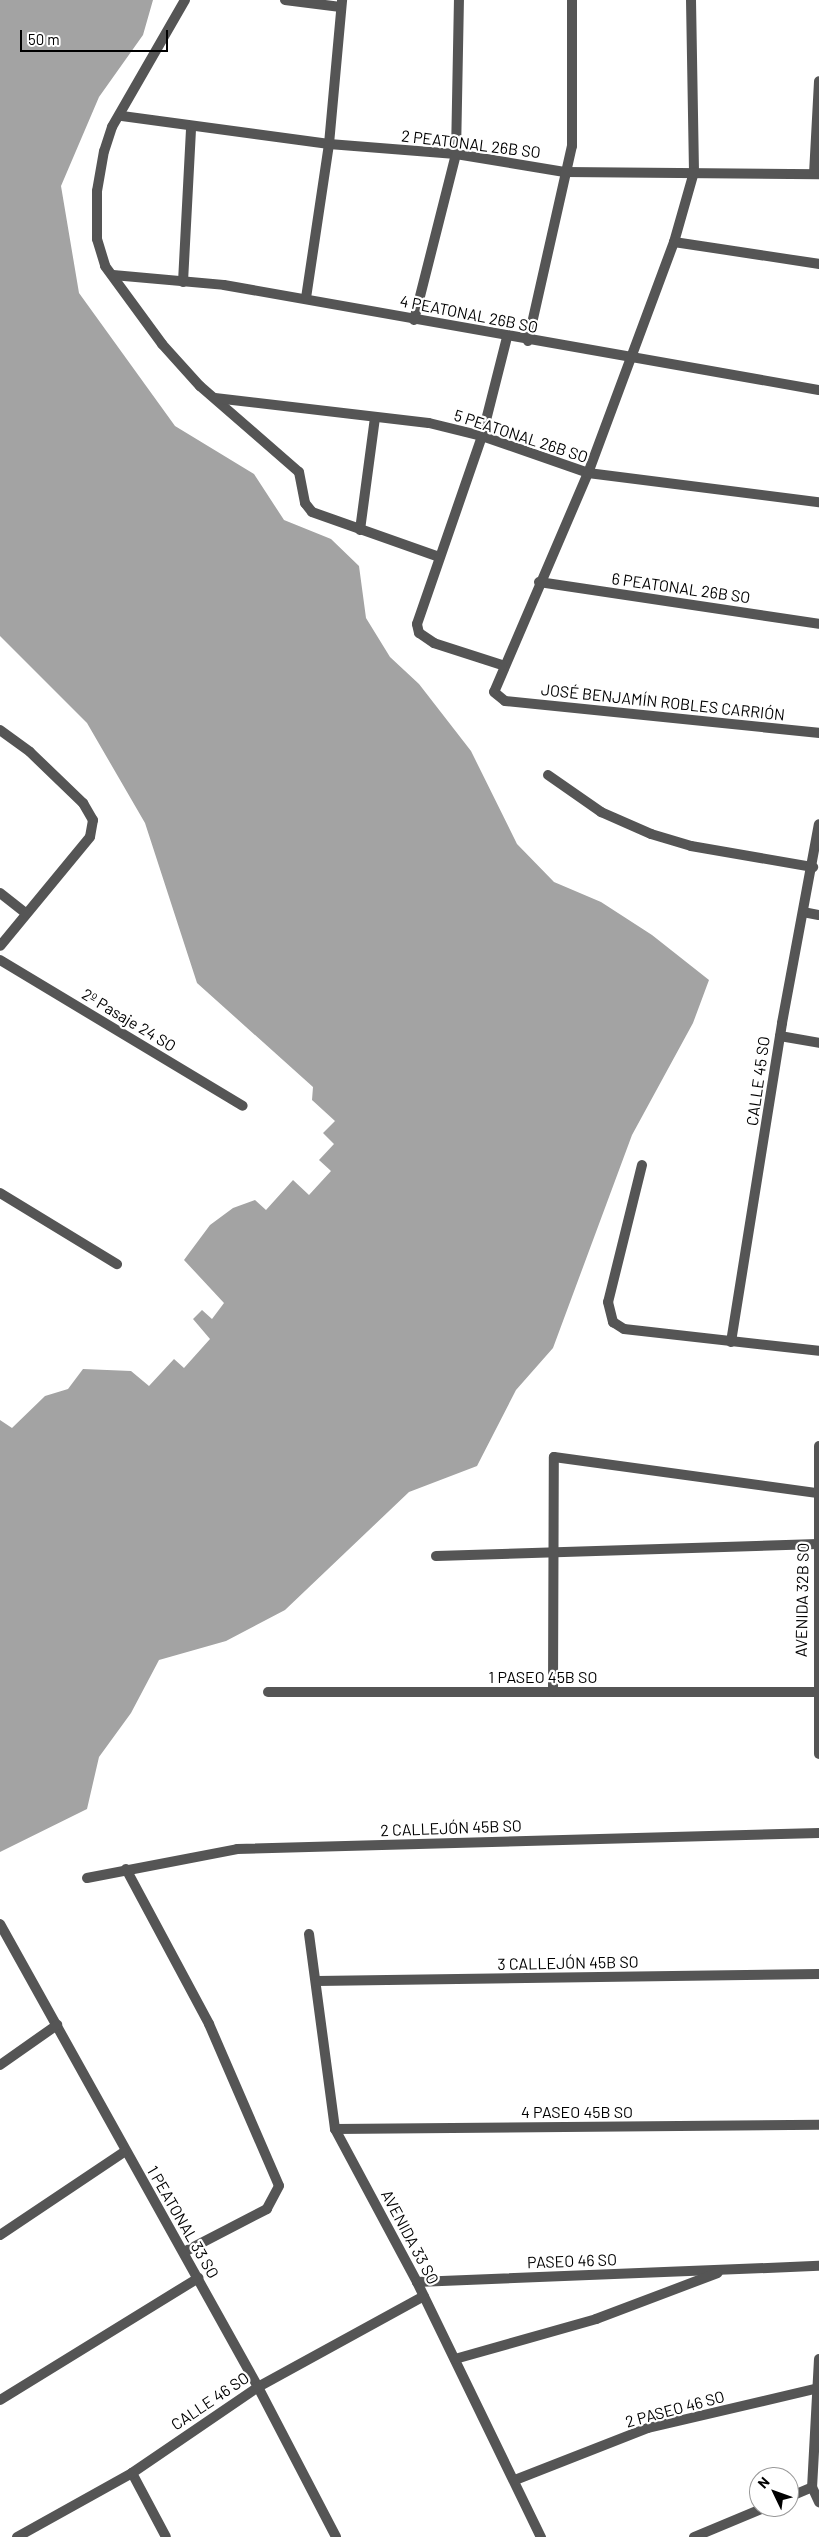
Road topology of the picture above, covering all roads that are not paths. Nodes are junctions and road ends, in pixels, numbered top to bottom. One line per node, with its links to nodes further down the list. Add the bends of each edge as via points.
1 (185, 0): 8 (street)
2 (285, 0): 6 (street)
3 (459, 0): 11 (street)
4 (572, 0): 12 (street, via 572,146)
5 (691, 0): 13 (street)
6 (342, 3): 10 (street)
7 (819, 81): 14 (street)
8 (122, 116): 9 (street, 2 PEATONAL 26B SO); 17 (street, via 104,151 97,191 97,239)
9 (191, 128): 10 (street, 2 PEATONAL 26B SO); 18 (street)
10 (329, 144): 11 (street, 2 PEATONAL 26B SO); 19 (street)
11 (456, 154): 12 (street, 2 PEATONAL 26B SO); 20 (street)
12 (566, 172): 13 (street, 2 PEATONAL 26B SO); 22 (street)
13 (694, 172): 14 (street, 2 PEATONAL 26B SO); 15 (street)
14 (816, 174)
15 (674, 242): 16 (street); 23 (street)
16 (819, 264)
17 (113, 275): 18 (street, 4 PEATONAL 26B SO); 25 (street, via 162,344)
18 (183, 282): 19 (street, 4 PEATONAL 26B SO)
19 (306, 298): 20 (street, 4 PEATONAL 26B SO)
20 (414, 320): 21 (street, 4 PEATONAL 26B SO)
21 (507, 337): 22 (street, 4 PEATONAL 26B SO); 27 (street)
22 (528, 341): 23 (street, 4 PEATONAL 26B SO)
23 (629, 359): 24 (street, 4 PEATONAL 26B SO); 28 (street)
24 (819, 390)
25 (215, 398): 26 (street, 5 PEATONAL 26B SO); 30 (street, via 299,472 304,503 312,512)
26 (375, 418): 27 (street, 5 PEATONAL 26B SO, via 429,423); 30 (street)
27 (482, 436): 28 (street, 5 PEATONAL 26B SO); 31 (street)
28 (588, 473): 29 (street, 5 PEATONAL 26B SO); 32 (street)
29 (819, 502)
30 (360, 530): 31 (street)
31 (439, 557): 34 (street, via 417,624 419,633 434,643)
32 (539, 582): 33 (street, 6 PEATONAL 26B SO); 34 (street)
33 (819, 624)
34 (502, 665): 36 (street, JOSÉ BENJAMÍN ROBLES CARRIÓN, via 494,692 505,702)
35 (0, 730): 42 (street, via 30,752 83,803 93,820 90,837)
36 (819, 733)
37 (548, 775): 39 (street, via 601,812 651,834 691,846)
38 (819, 824): 39 (street, CALLE 45 SO)
39 (813, 867): 41 (street, CALLE 45 SO)
40 (0, 894): 42 (street)
41 (803, 912): 43 (street); 46 (street, CALLE 45 SO)
42 (26, 913): 44 (street)
43 (819, 915)
44 (0, 946)
45 (0, 960): 48 (street, 2º Pasaje 24 SO)
46 (780, 1036): 47 (street); 52 (street, CALLE 45 SO)
47 (819, 1042)
48 (242, 1106)
49 (642, 1165): 52 (street, via 607,1310 613,1322 624,1329)
50 (0, 1193): 51 (street)
51 (117, 1264)
52 (731, 1342): 53 (street)
53 (819, 1351)
54 (819, 1446): 55 (street, AVENIDA 32B SO)
55 (818, 1493): 56 (street, AVENIDA 32B SO); 58 (street, via 554,1457)
56 (819, 1510): 57 (street, AVENIDA 32B SO)
57 (818, 1544): 58 (street); 62 (street, AVENIDA 32B SO)
58 (550, 1551): 59 (street); 61 (street)
59 (436, 1556)
60 (268, 1692): 61 (street, 1 PASEO 45B SO)
61 (553, 1692): 62 (street, 1 PASEO 45B SO)
62 (817, 1692): 63 (street, AVENIDA 32B SO)
63 (819, 1754)
64 (819, 1833): 65 (street, 2 CALLEJÓN 45B SO, via 237,1849)
65 (126, 1869): 66 (street, 2 CALLEJÓN 45B SO); 77 (street, via 209,2024 279,2186 267,2209)
66 (87, 1878)
67 (0, 1924): 71 (street, 1 PEATONAL 33 SO)
68 (309, 1934): 70 (street, AVENIDA 33 SO)
69 (819, 1974): 70 (street, 3 CALLEJÓN 45B SO)
70 (317, 1981): 74 (street, AVENIDA 33 SO)
71 (58, 2025): 72 (street); 75 (street, 1 PEATONAL 33 SO)
72 (0, 2065)
73 (819, 2125): 74 (street, 4 PASEO 45B SO)
74 (335, 2129): 81 (street, AVENIDA 33 SO)
75 (124, 2152): 76 (street); 77 (street, 1 PEATONAL 33 SO)
76 (0, 2234)
77 (184, 2252): 80 (street, 1 PEATONAL 33 SO)
78 (819, 2266): 79 (street, PASEO 46 SO)
79 (728, 2270): 81 (street, PASEO 46 SO); 83 (street, PASEO 46 SO, via 596,2319)
80 (198, 2278): 85 (street, 1 PEATONAL 33 SO); 87 (street)
81 (417, 2282): 82 (street, AVENIDA 33 SO)
82 (424, 2296): 83 (street, AVENIDA 33 SO); 85 (street, CALLE 46 SO)
83 (455, 2359): 90 (street, AVENIDA 33 SO)
84 (819, 2359): 86 (street)
85 (258, 2387): 89 (street, CALLE 46 SO); 97 (street, 1 PEATONAL 33 SO)
86 (818, 2388): 88 (street); 90 (street, 2 PASEO 46 SO, via 648,2428)
87 (0, 2400)
88 (818, 2421): 91 (street)
89 (132, 2473): 95 (street, CALLE 46 SO); 96 (street)
90 (515, 2480): 98 (street, AVENIDA 33 SO)
91 (812, 2488): 92 (street); 93 (street)
92 (799, 2493)
93 (819, 2502)
94 (749, 2514): 99 (street)
95 (17, 2537)
96 (166, 2537)
97 (336, 2537)
98 (542, 2537)
99 (694, 2537)

